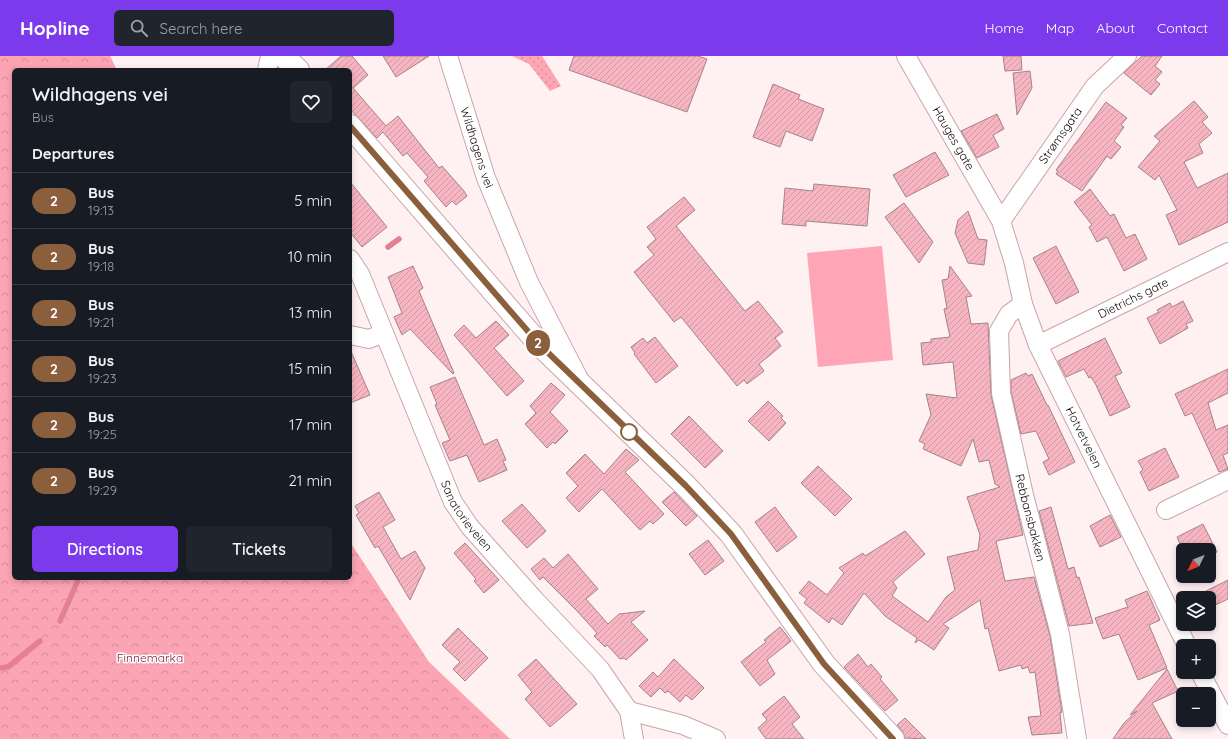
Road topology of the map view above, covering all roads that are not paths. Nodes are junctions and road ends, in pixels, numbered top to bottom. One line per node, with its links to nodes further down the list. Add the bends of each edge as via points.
1 (270, 56): 6 (street)
2 (283, 56): 7 (main road)
3 (448, 56): 16 (street, Wildhagens vei, via 486,178 529,282)
4 (906, 56): 9 (street, Hauges gate)
5 (1127, 56): 9 (street, Strømsgata, via 1095,86)
6 (267, 68)
7 (296, 68)
8 (352, 128): 16 (main road, via 539,344)
9 (1001, 221): 12 (street, Hotvetveien)
10 (1228, 252): 15 (street, Dietrichs gate)
11 (352, 262): 13 (street, Sanatorieveien, via 360,274)
12 (1023, 304): 15 (street, Hotvetveien); 26 (street, Rebbansbakken, via 1009,314 999,331 1001,393 1060,634)
13 (384, 333): 14 (street, via 369,339); 21 (street, Sanatorieveien, via 453,502 470,527 509,572 600,669)
14 (352, 335)
15 (1038, 345): 19 (street, Hotvetveien)
16 (584, 389): 25 (main road, via 686,486 731,534 824,664)
17 (1228, 480): 18 (street)
18 (1166, 510)
19 (1184, 639)
20 (1204, 679): 22 (street)
21 (629, 711): 23 (street, Sanatorieveien); 24 (street, via 683,724)
22 (1226, 718)
23 (634, 739)
24 (716, 739)
25 (893, 739)
26 (1078, 739)

